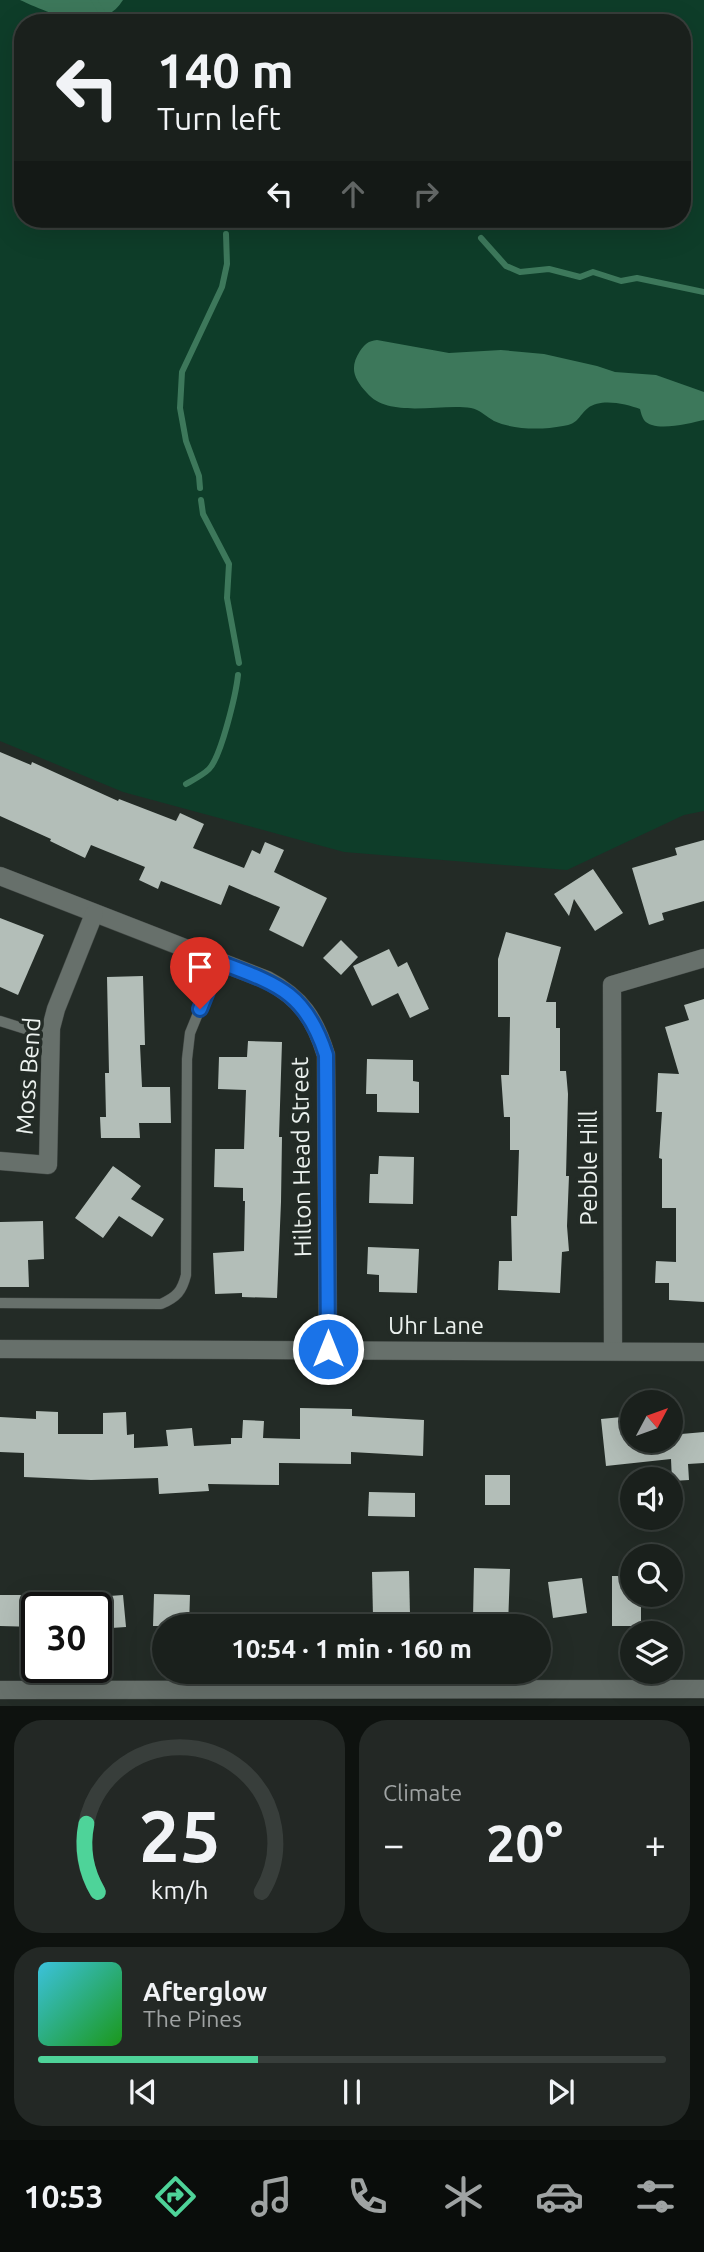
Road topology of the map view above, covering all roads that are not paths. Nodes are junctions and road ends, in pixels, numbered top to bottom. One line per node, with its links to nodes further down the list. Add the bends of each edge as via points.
1 (0, 876): 2 (street, Hilton Head Street)
2 (94, 914): 4 (street, Hilton Head Street); 6 (street, Moss Bend, via 56,1009)
3 (704, 958): 11 (street, Pebble Hill, via 612,985)
4 (219, 962): 8 (lane, via 190,1033 187,1059 186,1275 182,1290 161,1304); 10 (street, Hilton Head Street, via 282,988 303,1006 326,1055)
5 (0, 1021): 6 (lane)
6 (51, 1037): 7 (street, Moss Bend, via 48,1165)
7 (0, 1161)
8 (0, 1303)
9 (0, 1349): 10 (street, Uhr Lane)
10 (328, 1349): 11 (street, Uhr Lane)
11 (613, 1351): 12 (street, Uhr Lane)
12 (704, 1352)
13 (704, 1689): 15 (street)
14 (0, 1690): 15 (street)
15 (380, 1698)

